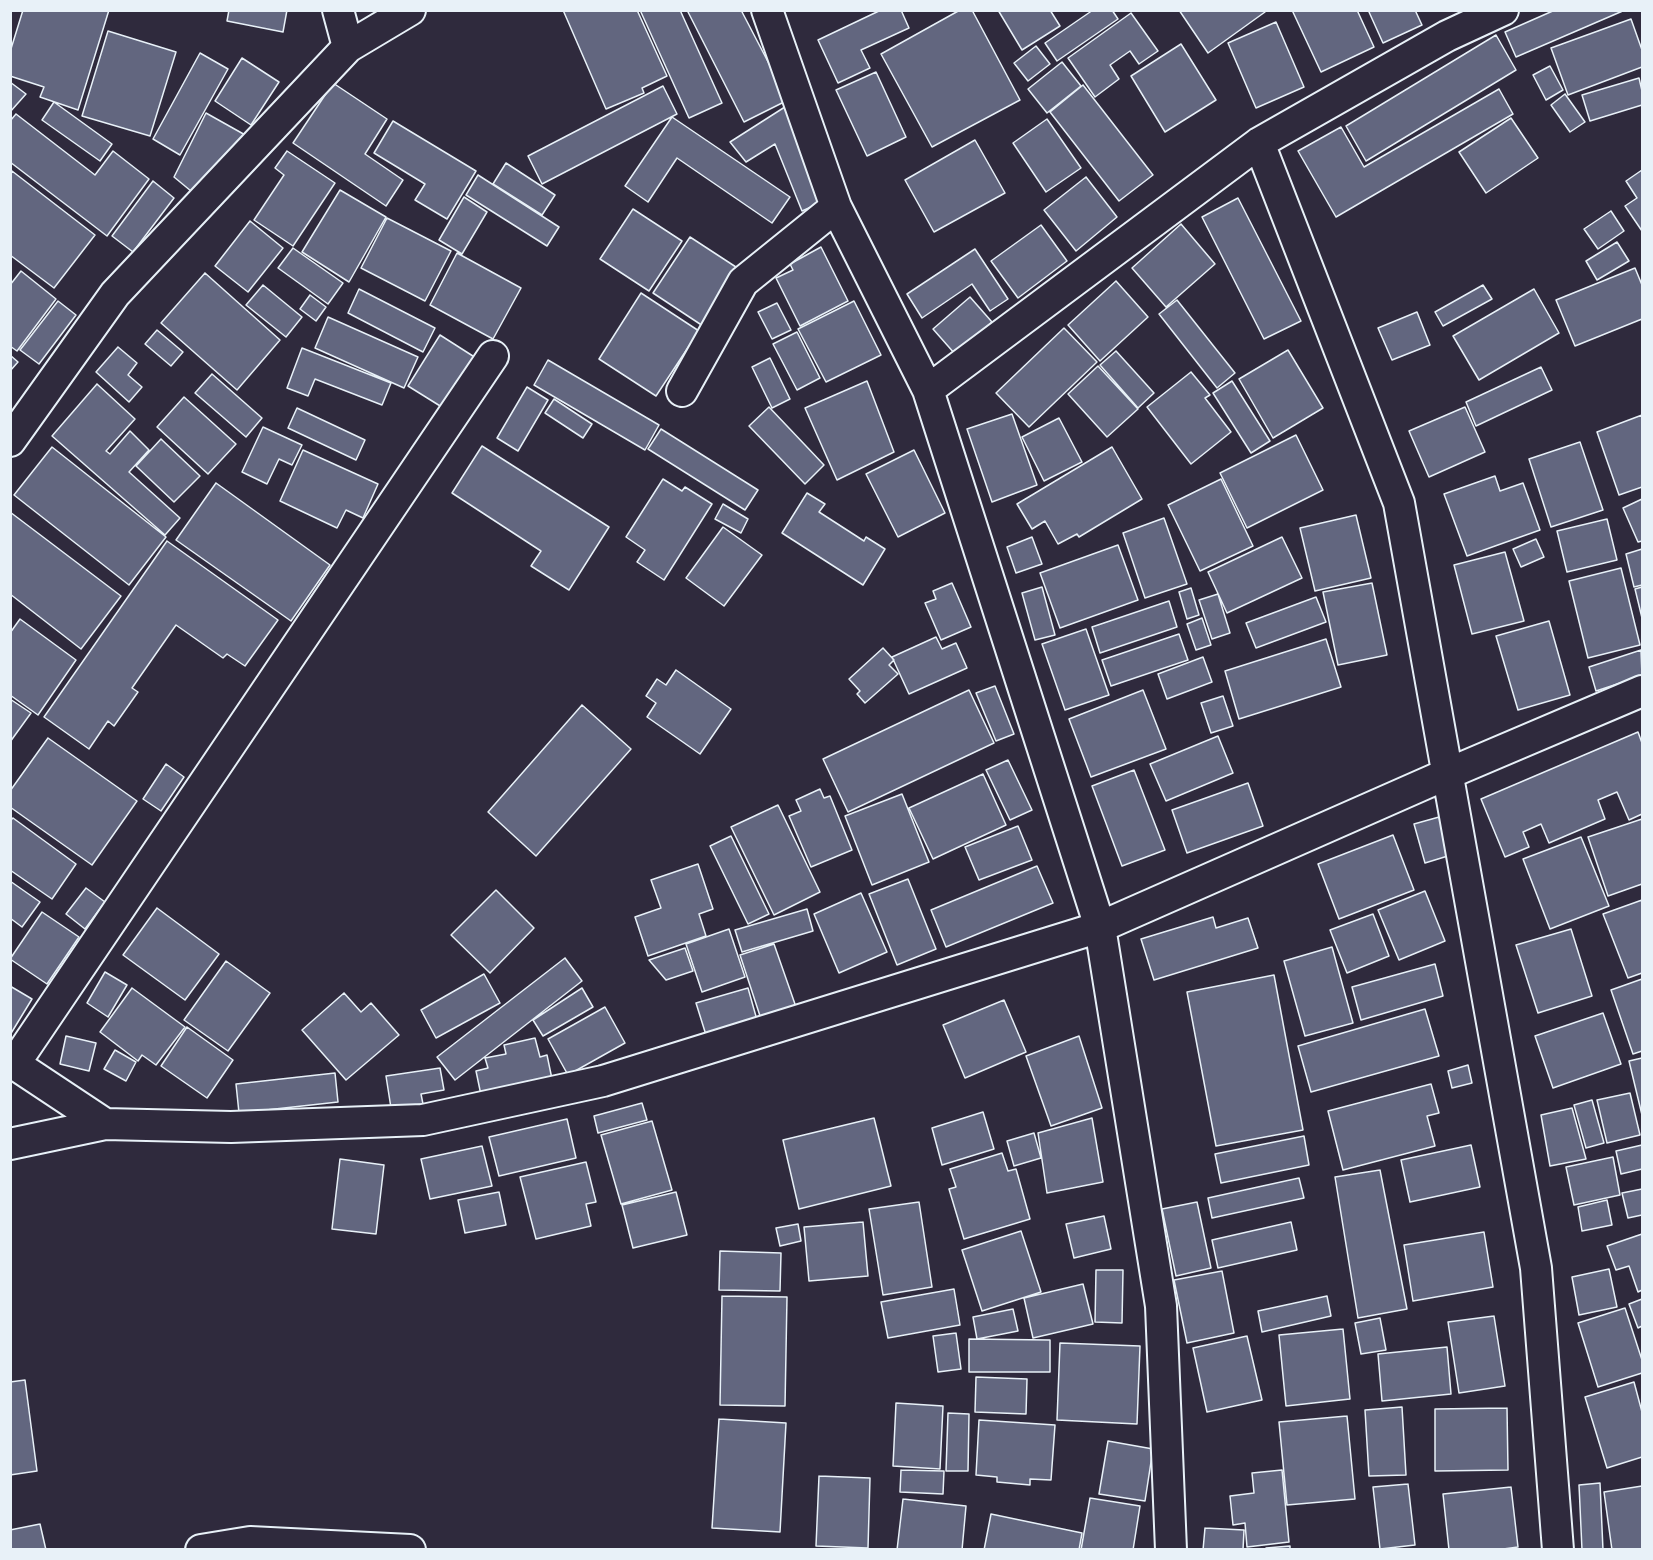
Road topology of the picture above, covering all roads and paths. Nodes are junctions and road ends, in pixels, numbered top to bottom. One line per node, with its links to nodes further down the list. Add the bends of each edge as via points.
1 (338, 10): 5 (street)
2 (410, 10): 5 (street)
3 (767, 10): 7 (street)
4 (1503, 10): 6 (street, via 1447,36)
5 (348, 47): 11 (street, via 115,294)
6 (1259, 142): 9 (street); 13 (street, via 1399,503)
7 (836, 207): 9 (street); 10 (street, via 743,282)
8 (493, 356): 15 (street)
9 (928, 390): 14 (street)
10 (682, 391)
11 (10, 441)
12 (1642, 691): 13 (street)
13 (1447, 774): 14 (street); 22 (street, via 1536,1268)
14 (1100, 927): 16 (street, via 603,1080 423,1120 231,1126); 21 (street, via 1161,1306)
15 (13, 1062): 16 (street)
16 (105, 1124): 17 (street)
17 (10, 1144)
18 (251, 1546): 19 (street); 20 (street)
19 (201, 1550)
20 (410, 1550)
21 (1171, 1550)
22 (1558, 1550)

